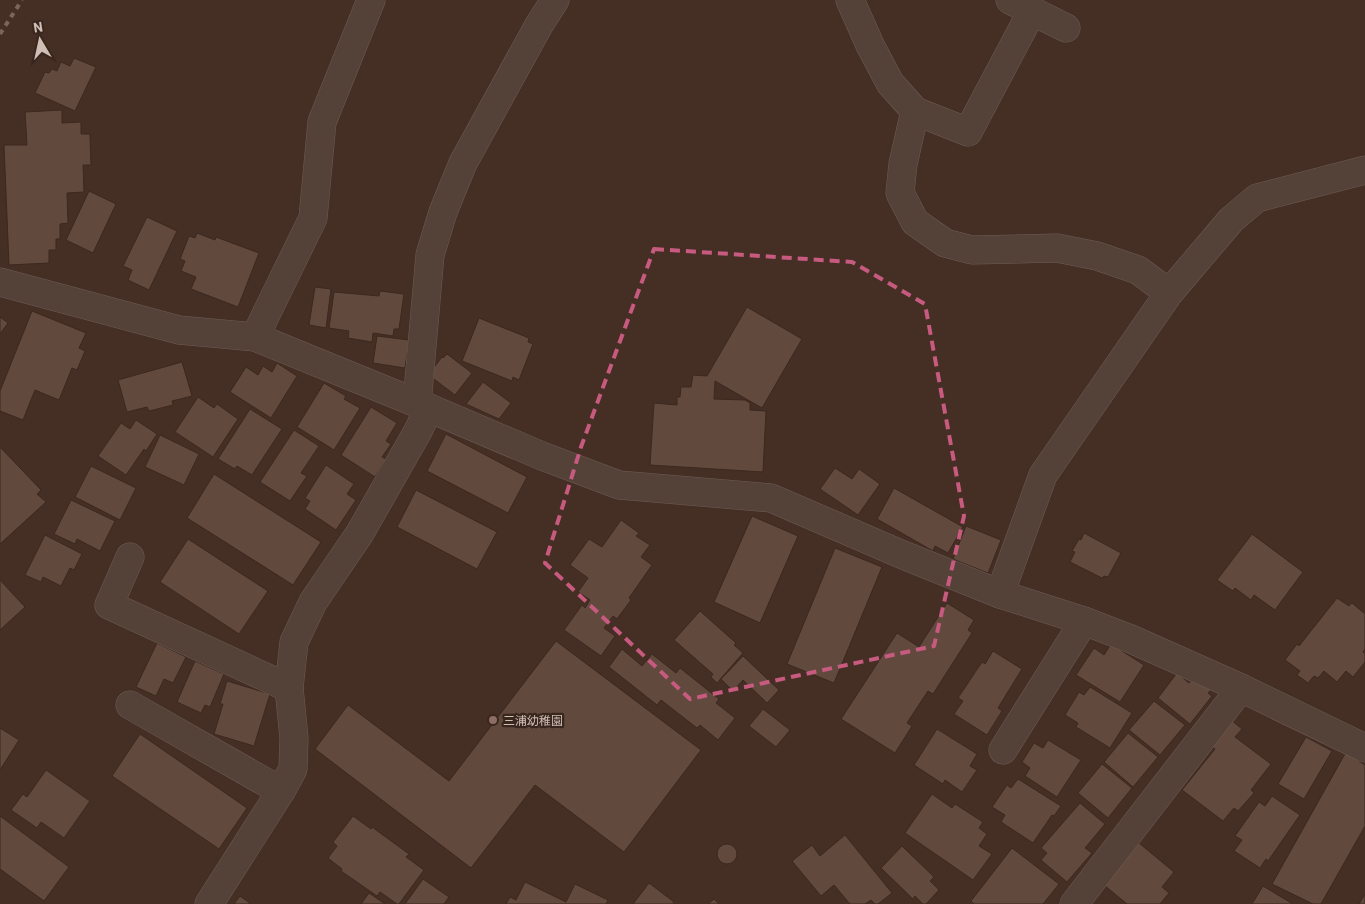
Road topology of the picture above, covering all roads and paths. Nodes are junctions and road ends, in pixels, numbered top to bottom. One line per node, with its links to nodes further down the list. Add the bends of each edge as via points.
1 (371, 0): 10 (street, via 322,122 313,218)
2 (555, 0): 11 (street, via 463,163 443,212 430,255)
3 (850, 0): 6 (street, via 890,83)
4 (1021, 6): 5 (street); 6 (street, via 968,132)
5 (1066, 28)
6 (915, 111): 9 (street, via 900,193 915,222 944,243 972,250 1057,248 1097,256 1138,270)
7 (1365, 170): 9 (street, via 1257,198 1231,220)
8 (0, 282): 10 (street, via 179,330)
9 (1169, 293): 13 (street, via 1042,475)
10 (255, 337): 11 (street)
11 (423, 405): 13 (street, via 620,486 771,498); 15 (street, via 418,431 360,533 313,602 294,642)
12 (130, 557): 15 (street, via 109,604)
13 (1000, 594): 14 (street)
14 (1084, 621): 16 (street); 19 (street)
15 (289, 688): 20 (street, via 294,738 293,769)
16 (1240, 688): 18 (street); 22 (street)
17 (130, 705): 20 (street)
18 (1365, 748)
19 (1003, 750)
20 (281, 791): 21 (street)
21 (209, 904)
22 (1074, 904)

